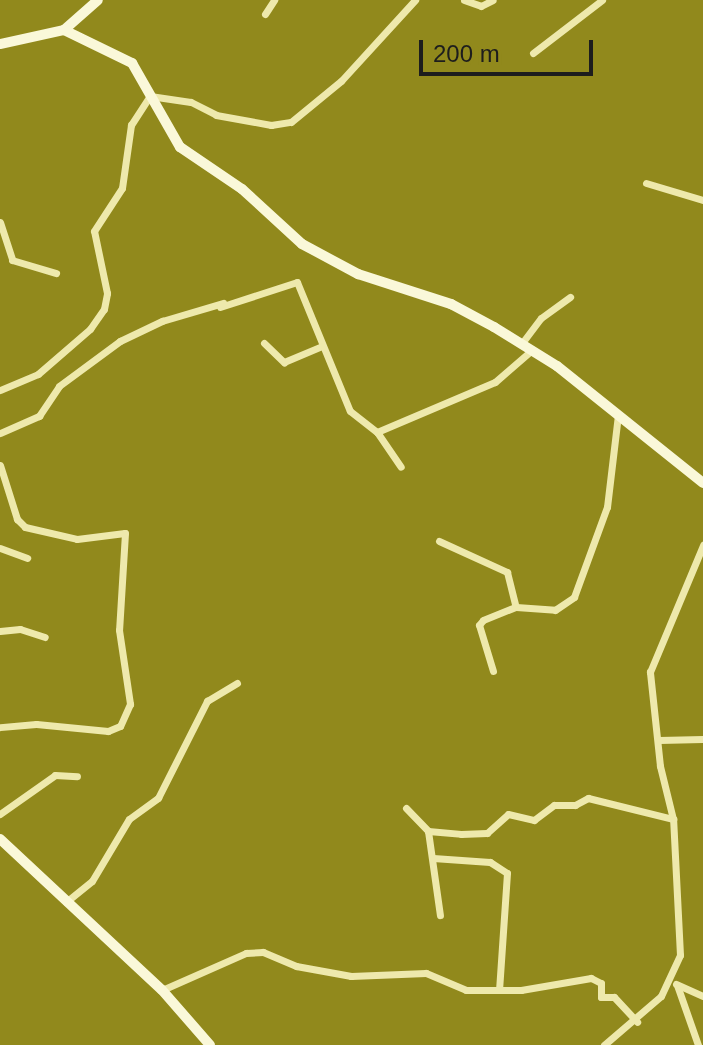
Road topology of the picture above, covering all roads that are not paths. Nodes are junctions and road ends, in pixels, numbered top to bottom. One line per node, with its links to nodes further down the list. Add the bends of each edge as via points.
1 (98, 0): 8 (street)
2 (274, 0): 7 (street)
3 (415, 0): 11 (street, via 341,81 291,122 271,125 216,115 191,102)
4 (464, 0): 5 (street, via 481,6)
5 (493, 0)
6 (602, 0): 10 (street)
7 (265, 14)
8 (64, 30): 9 (street); 11 (street, via 132,63)
9 (0, 44)
10 (533, 53)
11 (150, 96): 20 (street, via 180,147 242,189 302,244 358,274 451,304); 23 (street, via 131,125 122,188 94,231 107,293 104,309 90,329 38,374)
12 (646, 183): 13 (street)
13 (703, 200)
14 (0, 222): 15 (street, via 12,260)
15 (56, 273)
16 (570, 297): 20 (street, via 541,318)
17 (231, 303): 18 (street); 21 (street, via 297,282); 26 (street, via 195,309 120,341 59,386 39,416)
18 (220, 307)
19 (264, 343): 21 (street, via 284,362)
20 (522, 343): 22 (street)
21 (322, 346): 25 (street, via 350,411)
22 (532, 350): 24 (street); 25 (street, via 495,382)
23 (0, 390)
24 (618, 415): 29 (street); 34 (street, via 607,507 574,597 555,610)
25 (377, 432): 28 (street)
26 (0, 433)
27 (0, 465): 39 (street, via 17,519 25,527 77,539 125,533 119,630 130,704 120,726 108,731 36,724)
28 (401, 467)
29 (703, 483)
30 (439, 541): 34 (street, via 507,572)
31 (703, 545): 41 (street, via 650,672)
32 (0, 548): 33 (street)
33 (27, 558)
34 (516, 607): 37 (street, via 479,625)
35 (0, 631): 36 (street, via 20,629)
36 (45, 637)
37 (493, 671)
38 (237, 683): 49 (street, via 207,701 158,798 129,819 92,881)
39 (0, 727)
40 (703, 739): 41 (street)
41 (659, 740): 45 (street)
42 (77, 776): 44 (street, via 51,777)
43 (406, 808): 46 (street)
44 (0, 814)
45 (673, 819): 46 (street, via 588,798 575,805 554,805 534,820 508,814 482,834); 51 (street, via 680,955)
46 (428, 831): 48 (street)
47 (0, 839): 49 (street)
48 (433, 858): 50 (street); 52 (street, via 490,862 507,873)
49 (66, 902): 53 (street)
50 (440, 915)
51 (674, 982): 54 (street); 55 (street); 58 (street)
52 (499, 989): 53 (street, via 466,990 426,973 351,976 255,951); 55 (street, via 591,978 601,983 601,997 614,997)
53 (162, 990): 56 (street)
54 (703, 996)
55 (637, 1022): 57 (street)
56 (210, 1045)
57 (604, 1045)
58 (698, 1045)

